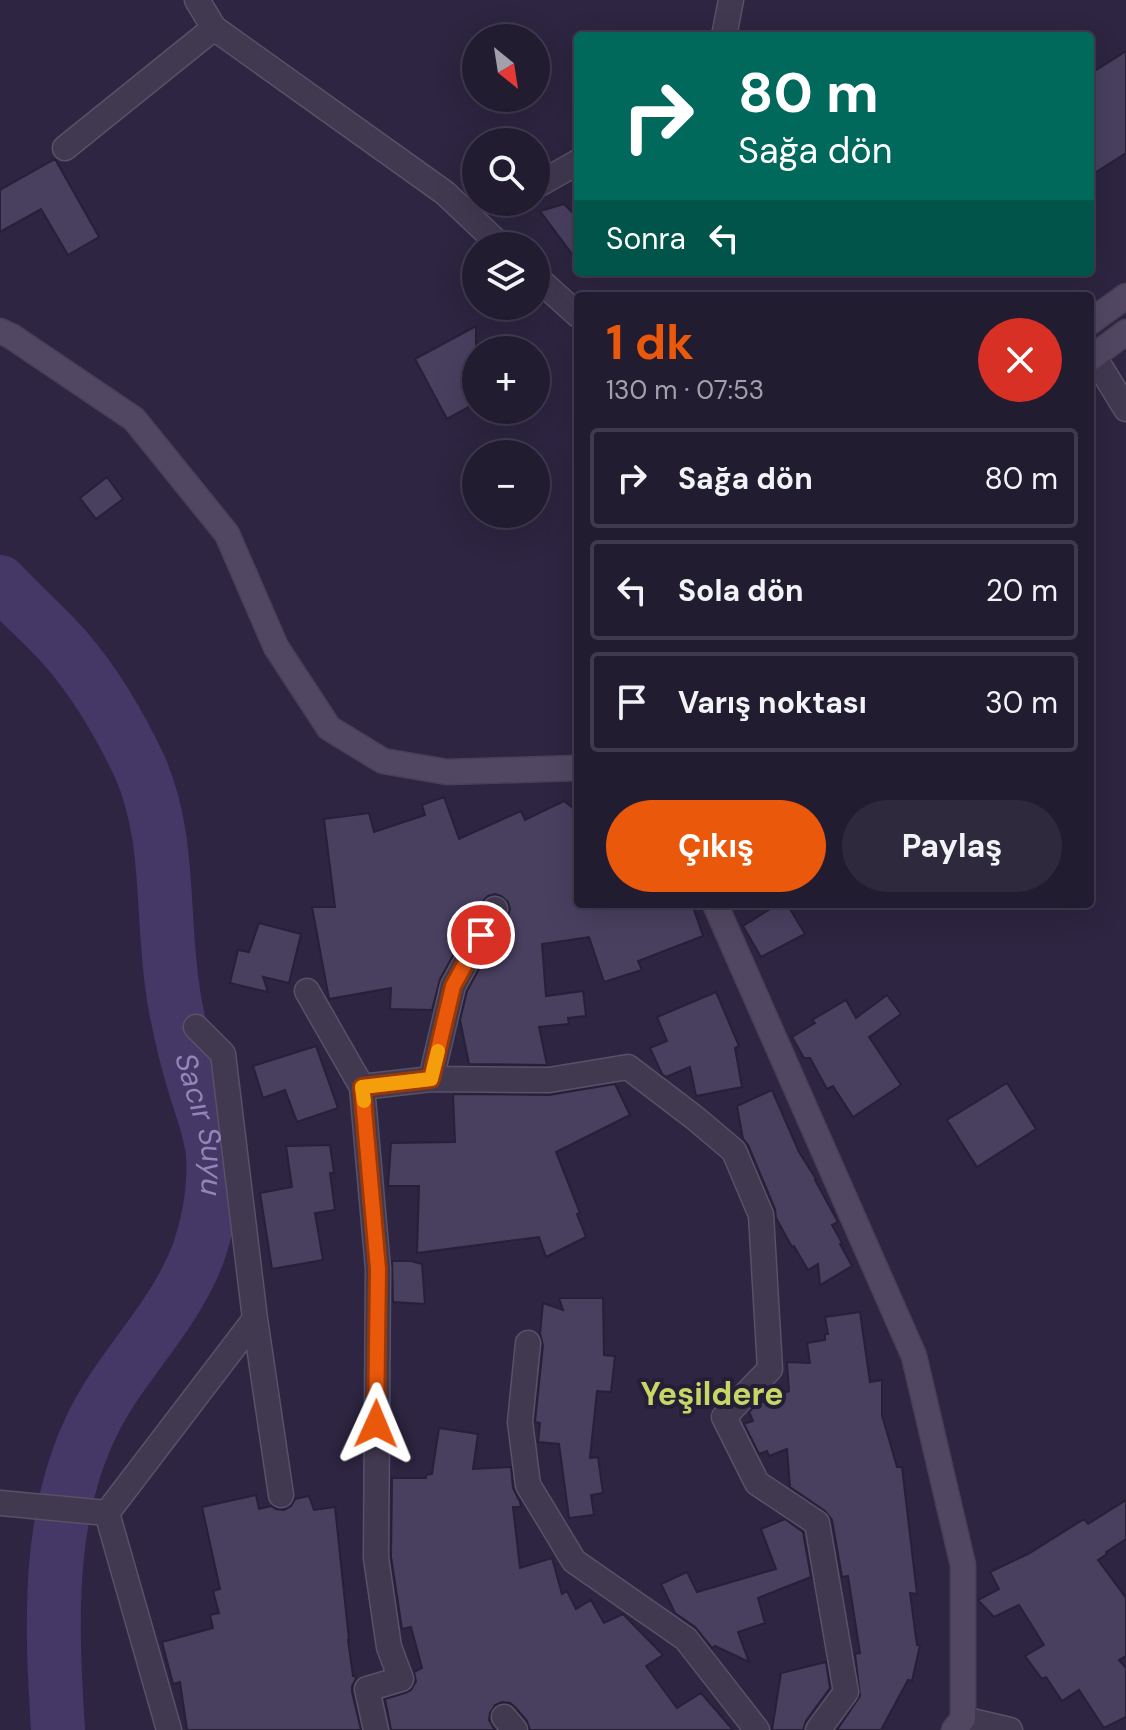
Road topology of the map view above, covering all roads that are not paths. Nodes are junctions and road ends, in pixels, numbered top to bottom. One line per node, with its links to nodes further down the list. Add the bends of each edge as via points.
1 (197, 0): 3 (street)
2 (731, 0): 4 (street)
3 (214, 28): 5 (street); 8 (street)
4 (725, 32)
5 (65, 148)
6 (574, 164): 7 (street)
7 (550, 178)
8 (445, 193): 9 (street); 10 (street)
9 (462, 195)
10 (486, 232)
11 (550, 290): 13 (street)
12 (1126, 296): 14 (street)
13 (574, 311)
14 (1094, 319)
15 (0, 331): 20 (street, via 134,419 227,534 276,647 329,728 383,761 447,772)
16 (1126, 332): 17 (street)
17 (1094, 356)
18 (1094, 360): 19 (street)
19 (1126, 409)
20 (574, 768)
21 (717, 908): 32 (street, via 914,1356 963,1565)
22 (495, 909): 25 (street, via 453,986)
23 (307, 991): 26 (street)
24 (196, 1027): 27 (street, via 223,1054)
25 (431, 1079): 26 (street); 36 (street, via 549,1080 628,1067 734,1151 761,1215 770,1369 724,1417 757,1483 817,1523 846,1692)
26 (362, 1087): 34 (street, via 378,1269 376,1558 389,1647 401,1679 367,1689)
27 (255, 1319): 29 (street); 31 (street)
28 (528, 1343): 35 (street, via 520,1422 528,1485 574,1561 686,1639)
29 (281, 1495)
30 (0, 1503): 31 (street)
31 (107, 1513): 33 (street)
32 (958, 1725): 37 (street)
33 (169, 1730)
34 (376, 1730)
35 (757, 1730)
36 (818, 1730)
37 (1010, 1730)

